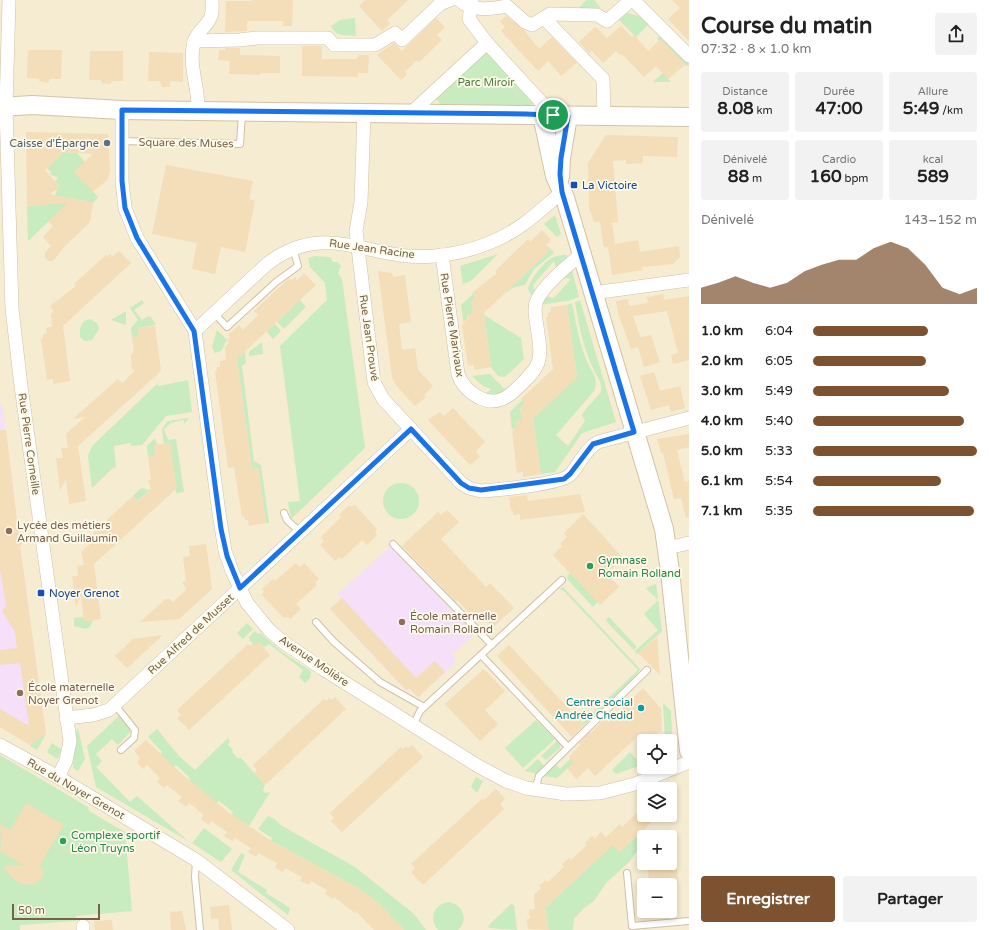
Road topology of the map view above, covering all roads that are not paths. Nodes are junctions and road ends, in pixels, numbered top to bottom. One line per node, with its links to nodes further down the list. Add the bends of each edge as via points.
1 (10, 0): 11 (street, Rue Pierre Corneille)
2 (212, 0): 8 (street, via 212,15)
3 (450, 0): 8 (street, via 440,4 402,40 395,33 375,45 334,45 328,38)
4 (459, 0): 6 (street)
5 (632, 0): 7 (street, via 607,21 597,15 550,14); 10 (street)
6 (471, 4): 7 (street, via 482,9 507,6 532,25); 9 (street, via 470,22)
7 (544, 18): 18 (street, via 603,79)
8 (194, 41): 13 (street, via 194,78 198,93)
9 (486, 43): 16 (street); 17 (street)
10 (689, 56)
11 (3, 107): 12 (street, via 32,105); 47 (street, Rue Pierre Corneille, via 14,332)
12 (122, 110): 13 (street); 20 (street, Avenue Molière)
13 (198, 110): 14 (street)
14 (242, 111): 15 (street); 20 (lane, Square des Muses, via 240,144)
15 (364, 112): 16 (street); 22 (street, Rue Jean Prouvé)
16 (410, 113): 17 (street)
17 (554, 115): 18 (street); 21 (street, via 561,158); 21 (street, via 546,142)
18 (604, 116): 19 (street)
19 (689, 117)
20 (122, 141): 29 (street, Avenue Molière, via 122,188 128,217 137,238)
21 (562, 192): 24 (street); 25 (street, Rue Jean Racine, via 524,224 506,234 483,245)
22 (357, 246): 23 (street, Rue Jean Racine, via 318,242); 25 (street, Rue Jean Racine, via 407,256); 31 (street, Rue Jean Prouvé, via 374,382 383,398)
23 (293, 248): 28 (street, Rue Jean Racine, via 267,264); 28 (lane, via 298,266 280,278 227,327)
24 (582, 254): 25 (street, Rue Pierre Marivaux, via 569,264 540,295 536,303 540,349 536,369 508,396 494,401 473,394 464,386 458,374); 27 (street)
25 (442, 255)
26 (689, 280): 27 (street)
27 (592, 293): 32 (street)
28 (214, 313): 29 (street, Rue Jean Racine)
29 (194, 331): 39 (street, Avenue Molière, via 221,529 227,556)
30 (689, 418): 32 (street, Rue Jean Prouvé)
31 (411, 429): 32 (street, Rue Jean Prouvé, via 461,483 469,488 481,490 564,479 593,444); 34 (street, Rue Alfred de Musset)
32 (634, 432): 37 (street, via 664,529)
33 (284, 513): 34 (lane, via 287,520)
34 (301, 533): 39 (street, Rue Alfred de Musset)
35 (689, 543): 37 (street)
36 (393, 544): 41 (lane)
37 (667, 548): 43 (street)
38 (562, 580): 41 (lane)
39 (240, 588): 45 (street, Rue Alfred de Musset); 48 (street, Avenue Molière, via 252,611 283,642)
40 (316, 622): 46 (lane, via 334,642 380,682)
41 (492, 645): 42 (lane)
42 (481, 655): 46 (lane); 50 (lane)
43 (685, 667): 52 (street)
44 (647, 670): 50 (lane)
45 (115, 705): 47 (street, Rue Alfred de Musset, via 106,712); 51 (lane, via 135,730 134,738)
46 (424, 708): 48 (lane)
47 (66, 718): 54 (street, Rue Pierre Corneille, via 69,748)
48 (413, 726): 55 (street, Avenue Molière, via 496,776)
49 (0, 745): 54 (street, Rue du Noyer Grenot)
50 (568, 747): 55 (lane, via 539,776)
51 (121, 750)
52 (689, 751)
53 (689, 762): 55 (street, Avenue Molière, via 635,784 600,793 566,794)
54 (58, 777): 56 (street, Rue du Noyer Grenot)
55 (535, 790)
56 (196, 860): 59 (lane, via 195,878); 60 (street, Rue du Noyer Grenot)
57 (627, 873): 58 (lane, via 632,926)
58 (689, 921)
59 (200, 930)
60 (288, 930)

